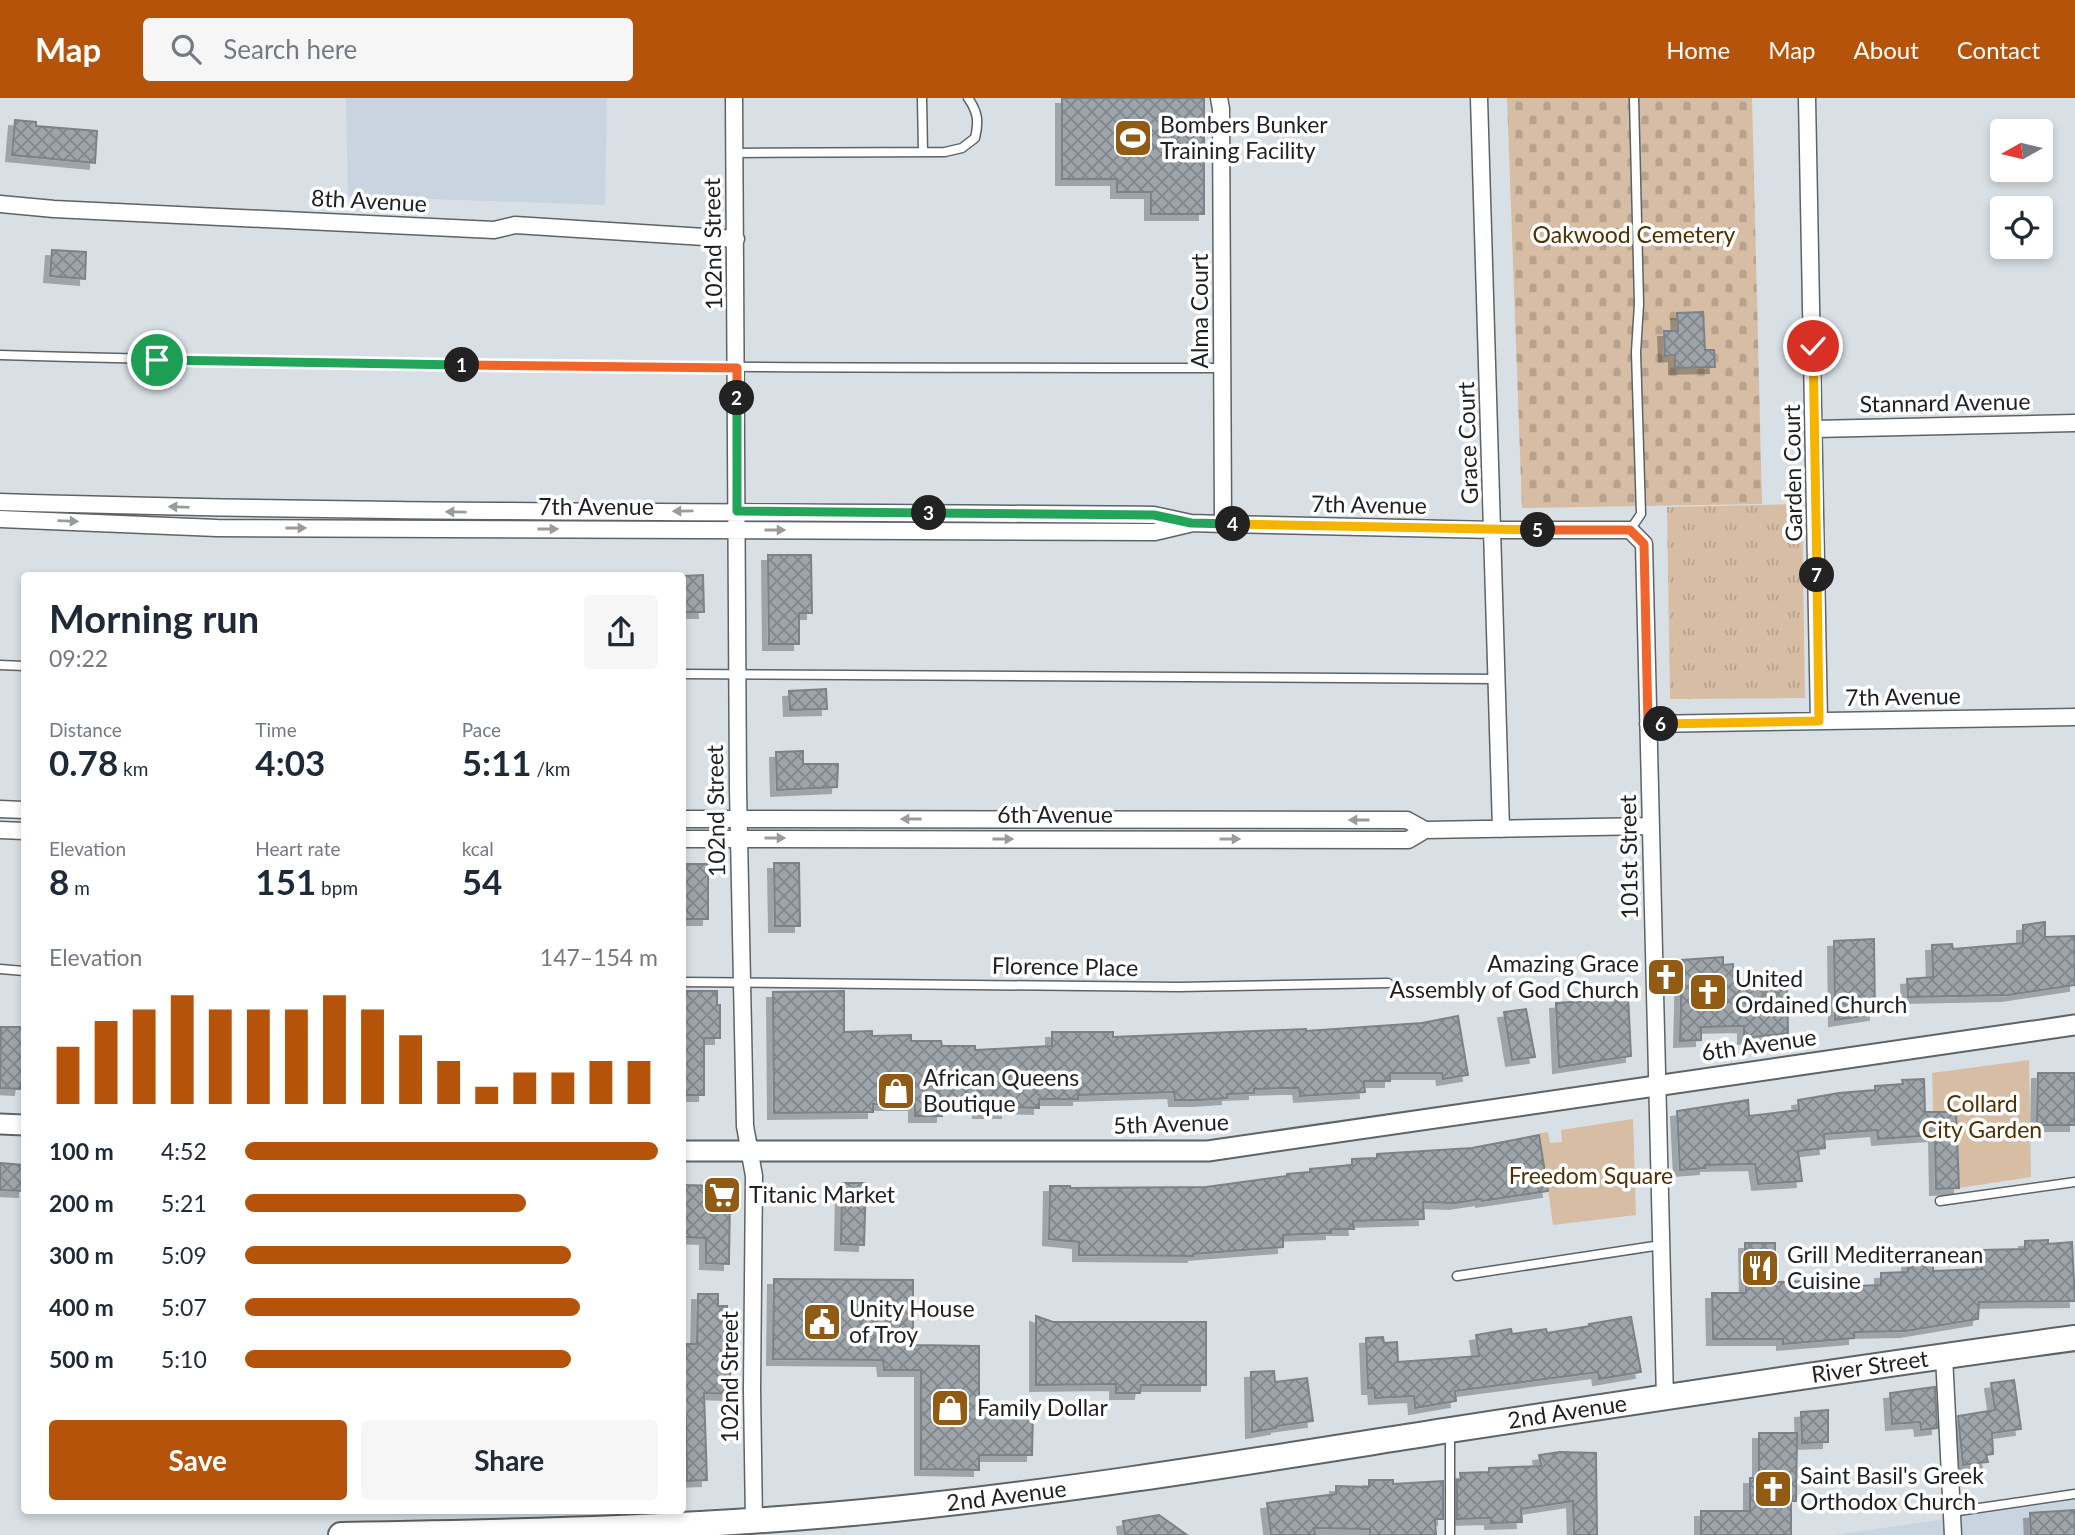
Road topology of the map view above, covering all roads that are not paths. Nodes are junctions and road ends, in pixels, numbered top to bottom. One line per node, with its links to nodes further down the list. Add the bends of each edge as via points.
1 (734, 98): 9 (street, 102nd Street)
2 (922, 98): 8 (lane)
3 (968, 98): 8 (lane, via 978,122 975,138 962,148)
4 (1219, 98): 14 (street, Alma Court)
5 (1479, 98): 26 (street, Grace Court)
6 (1634, 98): 27 (lane, via 1641,514)
7 (1807, 98): 16 (street, Garden Court)
8 (923, 152): 9 (lane)
9 (735, 153): 11 (street, 102nd Street)
10 (0, 204): 11 (street, 8th Avenue)
11 (736, 239): 13 (street, 102nd Street)
12 (0, 355): 13 (lane)
13 (737, 368): 14 (lane); 19 (street, 102nd Street)
14 (1223, 368): 23 (street, Alma Court)
15 (2075, 423): 16 (street, Stannard Avenue)
16 (1815, 429): 34 (street, Garden Court)
17 (0, 502): 18 (street, 7th Avenue, one-way to 17)
18 (207, 508): 21 (street, 7th Avenue, one-way to 18); 24 (lane)
19 (737, 511): 21 (street, 7th Avenue, one-way to 21); 22 (street, 7th Avenue, via 1154,515); 25 (street, 102nd Street)
20 (0, 519): 24 (street, 7th Avenue, one-way to 24)
21 (513, 521): 24 (street, 7th Avenue, one-way to 21); 25 (street, 7th Avenue, one-way to 25)
22 (1191, 523): 23 (street, 7th Avenue); 25 (street, 7th Avenue, one-way to 22, via 1156,533)
23 (1223, 524): 26 (street, 7th Avenue)
24 (207, 527)
25 (737, 530): 31 (street, 102nd Street)
26 (1493, 530): 27 (street, 7th Avenue); 32 (street, Grace Court)
27 (1630, 530): 35 (street, 101st Street, via 1644,544)
28 (0, 665): 29 (lane)
29 (21, 666)
30 (686, 674): 31 (lane)
31 (737, 675): 32 (lane); 39 (street, 102nd Street)
32 (1498, 679): 41 (street, Grace Court)
33 (2075, 718): 34 (street, 7th Avenue)
34 (1819, 721): 35 (street, 7th Avenue)
35 (1648, 724): 40 (street, 101st Street)
36 (0, 809): 37 (street)
37 (21, 810)
38 (686, 819): 39 (street, 6th Avenue)
39 (739, 819): 43 (street, 6th Avenue, one-way to 39, via 1408,820); 45 (street, 102nd Street)
40 (1650, 827): 41 (street, 6th Avenue); 53 (street, 101st Street)
41 (1501, 829): 43 (street, 6th Avenue)
42 (0, 830): 44 (street)
43 (1425, 830): 45 (street, 6th Avenue, one-way to 43, via 1408,840)
44 (21, 831)
45 (739, 838): 46 (street, 6th Avenue); 50 (street, 102nd Street)
46 (686, 839)
47 (0, 969): 48 (lane)
48 (21, 971)
49 (686, 982): 50 (lane, Florence Place)
50 (743, 982): 51 (lane, Florence Place, via 1179,987); 57 (street, 102nd Street)
51 (1388, 983)
52 (2075, 1025): 53 (street, 6th Avenue)
53 (1657, 1086): 57 (street, 5th Avenue, via 1208,1151); 60 (street, 101st Street)
54 (0, 1124): 55 (street)
55 (21, 1125)
56 (686, 1151): 57 (street, 5th Avenue)
57 (749, 1152): 68 (street, 102nd Street, via 754,1176)
58 (2075, 1182): 59 (lane)
59 (1940, 1202)
60 (1661, 1245): 61 (lane); 64 (street, 101st Street)
61 (1457, 1276)
62 (2075, 1338): 63 (main road, River Street)
63 (1944, 1356): 64 (main road, River Street); 67 (street)
64 (1665, 1399): 65 (main road, 2nd Avenue)
65 (1450, 1430): 68 (main road, 2nd Avenue, via 1004,1497); 70 (lane)
66 (2075, 1494): 67 (lane)
67 (1952, 1512): 71 (street)
68 (754, 1522): 69 (main road, 2nd Avenue)
69 (341, 1535)
70 (1450, 1535)
71 (1953, 1535)

